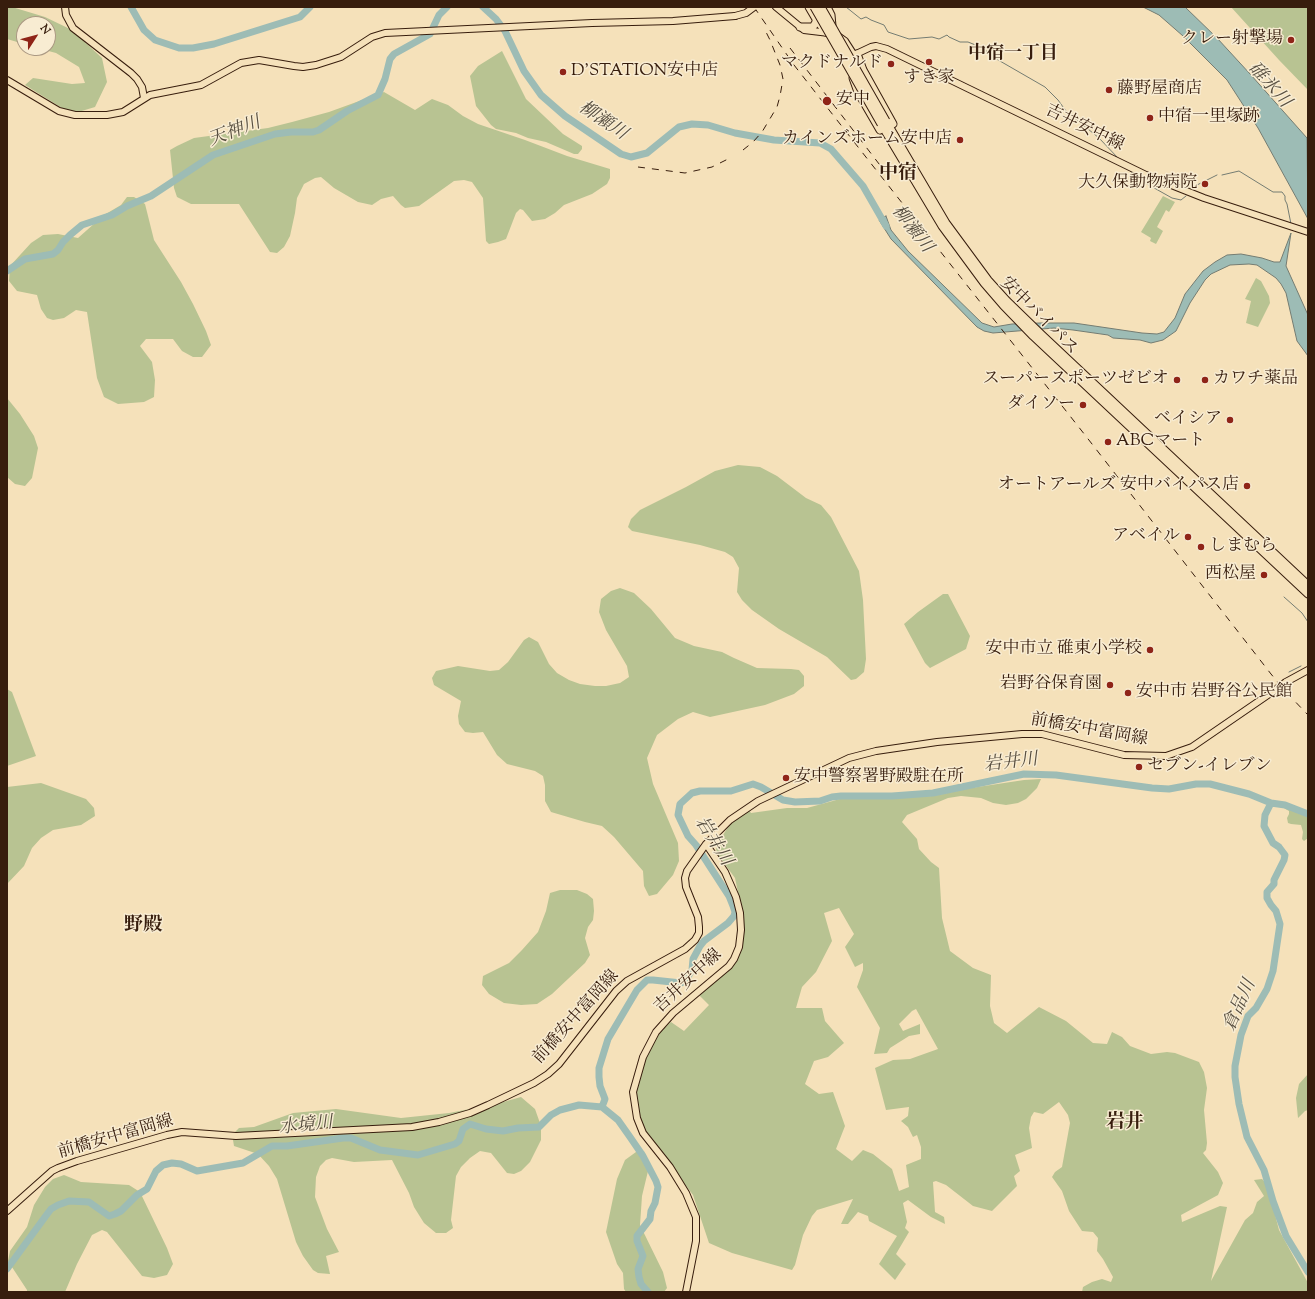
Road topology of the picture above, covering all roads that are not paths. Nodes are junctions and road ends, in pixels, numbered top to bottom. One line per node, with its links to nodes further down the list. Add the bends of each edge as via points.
1 (65, 7): 14 (main road, via 73,28 128,70 142,87)
2 (754, 7): 14 (main road, bridge, via 735,16 673,21 397,32 376,36 348,54 316,65 303,67 259,60 241,63 201,85 156,93)
3 (776, 7): 9 (main road)
4 (809, 7): 8 (highway)
5 (814, 7): 16 (highway, 安中バイパス, bridge)
6 (821, 7): 16 (highway, 安中バイパス, bridge)
7 (827, 7): 10 (highway, via 831,15)
8 (816, 19): 9 (highway, via 813,27); 10 (highway)
9 (800, 28): 10 (main road)
10 (830, 32): 11 (main road, via 841,33 847,37)
11 (856, 54): 13 (highway); 15 (highway, via 853,79); 18 (main road, 吉井安中線, via 876,46 886,49 1146,175 1204,198)
12 (7, 80): 14 (main road, via 50,107 75,115 117,113)
13 (875, 92): 15 (highway); 19 (highway)
14 (144, 98)
15 (863, 100): 17 (highway, via 921,199)
16 (883, 122): 17 (highway, 安中バイパス); 19 (highway, 安中バイパス)
17 (942, 226): 20 (highway, 安中バイパス, via 984,283)
18 (1308, 232)
19 (958, 240): 20 (highway, 安中バイパス, via 988,280)
20 (1024, 321): 21 (highway, 安中バイパス, via 1042,335); 22 (highway, 安中バイパス, via 1034,336)
21 (1308, 585)
22 (1308, 594)
23 (1308, 670): 24 (main road, 前橋安中富岡線, bridge, via 1286,682 1192,747 1166,756 1124,755 1042,734 1022,734 937,742 870,752 848,758 769,796 730,820)
24 (705, 846): 25 (main road, 前橋安中富岡線, via 687,871 685,878 698,917 699,927 695,940 685,949 627,981 616,991 559,1064 534,1083 470,1113 412,1127 236,1136 182,1132 167,1135 58,1168); 26 (main road, 吉井安中線, via 726,872 736,897 740,913 739,947 729,966 673,1013 656,1032 643,1057 633,1092 637,1118 643,1133 670,1167 686,1193 696,1217 696,1241)
25 (7, 1211)
26 (686, 1292)

